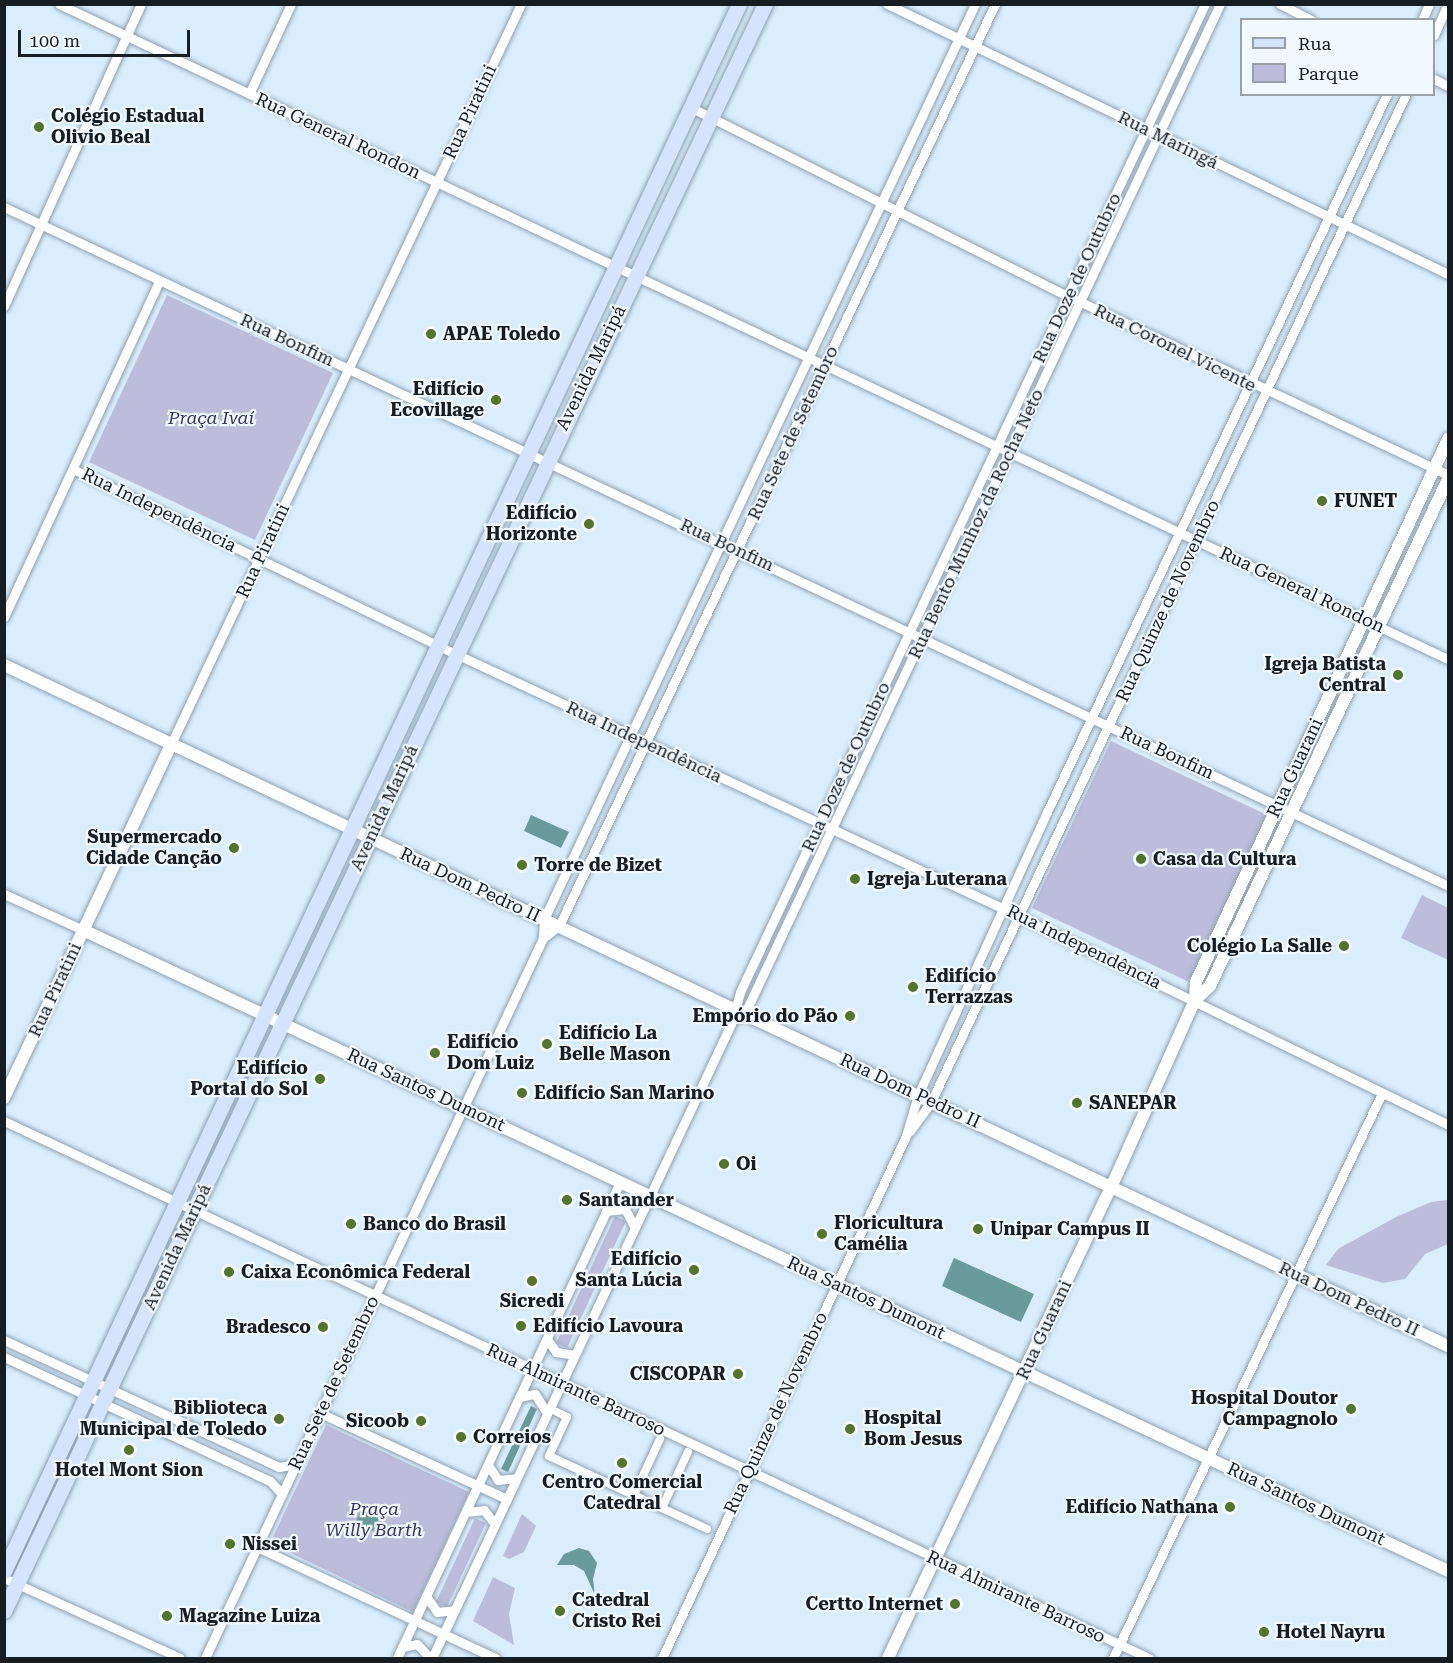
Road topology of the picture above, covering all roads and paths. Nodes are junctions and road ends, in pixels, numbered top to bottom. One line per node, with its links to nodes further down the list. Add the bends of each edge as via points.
1 (59, 4): 18 (street, Rua General Rondon)
2 (141, 4): 18 (street)
3 (291, 4): 23 (street)
4 (521, 4): 30 (street, Rua Piratini)
5 (739, 4): 26 (main road, Avenida Maripá)
6 (765, 4): 27 (main road, Avenida Maripá)
7 (887, 4): 19 (street, Rua Maringá)
8 (975, 4): 19 (street, Rua Sete de Setembro)
9 (995, 4): 20 (street, Rua Sete de Setembro)
10 (1205, 4): 28 (street, Rua Doze de Outubro)
11 (1220, 4): 29 (street, Rua Bento Munhoz da Rocha Neto)
12 (1280, 4): 15 (street)
13 (1429, 4): 16 (street)
14 (1448, 4): 17 (street)
15 (1307, 18)
16 (1423, 18)
17 (1435, 33)
18 (127, 36): 23 (street, Rua General Rondon); 35 (street)
19 (959, 39): 20 (street, Rua Maringá); 31 (street, Rua Sete de Setembro)
20 (975, 47): 28 (street, Rua Maringá); 33 (street, Rua Sete de Setembro)
21 (1435, 79): 22 (street)
22 (1449, 86)
23 (249, 94): 30 (street, Rua General Rondon)
24 (1386, 96): 34 (street, Rua Quinze de Novembro)
25 (1405, 96): 36 (street, Rua Quinze de Novembro)
26 (690, 107): 27 (main road, via 702,107); 27 (main road, via 704,121); 37 (main road, Avenida Maripá)
27 (710, 118): 31 (street, Rua Coronel Vicente); 39 (main road, Avenida Maripá)
28 (1147, 129): 29 (street, Rua Maringá); 41 (street, Rua Doze de Outubro)
29 (1159, 135): 34 (street, Rua Maringá); 42 (street, Rua Bento Munhoz da Rocha Neto)
30 (437, 182): 37 (street, Rua General Rondon); 46 (street, Rua Piratini)
31 (882, 203): 33 (street, Rua Coronel Vicente); 44 (street, Rua Sete de Setembro)
32 (4, 207): 35 (street, Rua Bonfim)
33 (897, 211): 41 (street, Rua Coronel Vicente); 45 (street, Rua Sete de Setembro)
34 (1329, 218): 36 (street, Rua Maringá); 47 (street, Rua Quinze de Novembro)
35 (41, 225): 40 (street, Rua Bonfim); 43 (street)
36 (1344, 225): 38 (street, Rua Maringá); 48 (street, Rua Quinze de Novembro)
37 (617, 267): 39 (street, Rua General Rondon); 52 (main road, Avenida Maripá)
38 (1449, 274)
39 (635, 276): 44 (street, Rua General Rondon); 53 (main road, Avenida Maripá)
40 (160, 280): 46 (street, Rua Bonfim); 55 (street)
41 (1068, 296): 42 (street, Rua Coronel Vicente); 50 (street, Rua Doze de Outubro)
42 (1080, 302): 47 (street, Rua Coronel Vicente); 51 (street, Rua Bento Munhoz da Rocha Neto)
43 (4, 306)
44 (810, 356): 45 (street, Rua General Rondon); 59 (street, Rua Sete de Setembro)
45 (826, 363): 50 (street, Rua General Rondon); 60 (street, Rua Sete de Setembro)
46 (349, 369): 52 (street, Rua Bonfim); 61 (street, Rua Piratini)
47 (1248, 384): 48 (street, Rua Coronel Vicente); 57 (street, Rua Quinze de Novembro)
48 (1267, 392): 54 (street, Rua Coronel Vicente); 58 (street, Rua Quinze de Novembro)
49 (1449, 440): 54 (street, Rua Guarani)
50 (998, 445): 51 (street, Rua General Rondon); 67 (street, Rua Doze de Outubro)
51 (1010, 450): 57 (street, Rua General Rondon); 68 (street, Rua Bento Munhoz da Rocha Neto)
52 (532, 454): 53 (main road, via 545,452); 62 (main road, Avenida Maripá)
53 (546, 461): 59 (street, Rua Bonfim); 65 (main road, Avenida Maripá)
54 (1434, 468): 56 (street, Rua Coronel Vicente); 64 (street, Rua Guarani)
55 (73, 469): 61 (street, Rua Independência); 63 (street)
56 (1449, 477): 66 (street, Rua Guarani)
57 (1179, 532): 58 (street, Rua General Rondon); 75 (street, Rua Quinze de Novembro)
58 (1197, 540): 64 (street, Rua General Rondon); 76 (street, Rua Quinze de Novembro)
59 (723, 542): 60 (street, Rua Bonfim); 77 (street, Rua Sete de Setembro)
60 (738, 550): 67 (street, Rua Bonfim); 78 (street, Rua Sete de Setembro)
61 (259, 559): 69 (street, Rua Independência); 79 (street, Rua Piratini)
62 (456, 612): 65 (main road, via 458,620); 69 (main road, Avenida Maripá)
63 (4, 617)
64 (1365, 619): 66 (street, Rua General Rondon); 80 (street, Rua Guarani)
65 (471, 622): 70 (main road, Avenida Maripá)
66 (1381, 627): 71 (street, Rua General Rondon); 81 (street, Rua Guarani)
67 (910, 631): 68 (street, Rua Bonfim); 82 (street, Rua Doze de Outubro)
68 (922, 637): 75 (street, Rua Bonfim); 84 (street, Rua Bento Munhoz da Rocha Neto)
69 (440, 646): 70 (street, Rua Independência); 73 (main road, Avenida Maripá)
70 (456, 654): 74 (main road, Avenida Maripá); 77 (street, Rua Independência)
71 (1449, 658)
72 (4, 665): 79 (street)
73 (430, 665): 74 (main road, via 441,667); 83 (main road, Avenida Maripá)
74 (446, 674): 85 (main road, Avenida Maripá)
75 (1091, 717): 76 (street, Rua Bonfim); 90 (street, Rua Quinze de Novembro)
76 (1109, 726): 80 (street, Rua Bonfim); 91 (street, Rua Quinze de Novembro)
77 (631, 736): 78 (street, Rua Independência); 92 (street, Rua Sete de Setembro)
78 (647, 743): 82 (street, Rua Independência); 93 (street, Rua Sete de Setembro)
79 (171, 744): 83 (street); 94 (street, Rua Piratini)
80 (1278, 805): 81 (street, Rua Bonfim); 98 (street, Rua Guarani, via 1196,982)
81 (1293, 812): 88 (street, Rua Bonfim); 98 (street, Rua Guarani, via 1210,986)
82 (819, 824): 84 (street, Rua Independência); 99 (street, Rua Doze de Outubro)
83 (352, 830): 85 (street, Rua Dom Pedro II); 86 (main road, Avenida Maripá)
84 (832, 830): 90 (street, Rua Independência); 100 (street, Rua Bento Munhoz da Rocha Neto)
85 (370, 839): 87 (main road, Avenida Maripá); 92 (street, Rua Dom Pedro II)
86 (343, 849): 87 (main road, via 356,854); 96 (main road, Avenida Maripá)
87 (359, 863): 97 (main road, Avenida Maripá)
88 (1449, 886)
89 (4, 894): 94 (street)
90 (1002, 908): 91 (street, Rua Independência); 107 (street, Rua Quinze de Novembro)
91 (1020, 916): 98 (street, Rua Independência); 109 (street, Rua Quinze de Novembro)
92 (544, 919): 93 (street, Rua Dom Pedro II); 95 (street)
93 (559, 926): 95 (street); 99 (street, Rua Dom Pedro II)
94 (83, 930): 101 (street); 108 (street, Rua Piratini)
95 (543, 938): 110 (street, Rua Sete de Setembro)
96 (279, 990): 97 (main road, via 281,998); 101 (main road, Avenida Maripá)
97 (295, 999): 102 (main road, Avenida Maripá)
98 (1195, 1000): 106 (street, Rua Independência); 117 (street, Rua Guarani)
99 (733, 1008): 100 (street, Rua Dom Pedro II); 103 (street)
100 (745, 1013): 103 (street, Rua Bento Munhoz da Rocha Neto); 107 (street, Rua Dom Pedro II)
101 (266, 1015): 102 (street, Rua Santos Dumont); 104 (main road, Avenida Maripá)
102 (284, 1023): 105 (main road, Avenida Maripá); 110 (street, Rua Santos Dumont)
103 (731, 1024): 118 (street)
104 (255, 1038): 105 (main road, via 268,1041); 114 (main road, Avenida Maripá)
105 (271, 1051): 116 (main road, Avenida Maripá)
106 (1383, 1093): 112 (street, Rua Independência); 125 (street)
107 (918, 1095): 109 (street, Rua Dom Pedro II); 113 (street, Rua Quinze de Novembro)
108 (4, 1098)
109 (931, 1102): 113 (street, Rua Quinze de Novembro); 117 (street, Rua Dom Pedro II)
110 (463, 1108): 115 (street, Rua Santos Dumont); 127 (street, Rua Sete de Setembro)
111 (4, 1121): 119 (street, Rua Almirante Barroso)
112 (1449, 1125)
113 (906, 1136): 126 (street, Rua Quinze de Novembro)
114 (189, 1177): 116 (main road, via 200,1188); 119 (main road, Avenida Maripá)
115 (620, 1182): 118 (street, Rua Santos Dumont); 121 (street)
116 (207, 1185): 120 (main road, Avenida Maripá)
117 (1111, 1186): 125 (street, Rua Dom Pedro II); 137 (street, Rua Guarani)
118 (649, 1196): 123 (street); 126 (street, Rua Santos Dumont)
119 (178, 1203): 120 (street, Rua Almirante Barroso); 122 (main road, Avenida Maripá)
120 (195, 1210): 124 (main road, Avenida Maripá); 127 (street, Rua Almirante Barroso)
121 (606, 1211): 123 (street, via 626,1209); 128 (street)
122 (168, 1224): 124 (main road, via 182,1225); 133 (main road, Avenida Maripá)
123 (634, 1226): 131 (street)
124 (183, 1235): 134 (main road, Avenida Maripá)
125 (1296, 1274): 130 (street, Rua Dom Pedro II); 151 (street)
126 (837, 1284): 137 (street, Rua Santos Dumont); 155 (street, Rua Quinze de Novembro)
127 (375, 1295): 135 (street, Rua Almirante Barroso); 145 (street, Rua Sete de Setembro)
128 (547, 1339): 131 (street, via 556,1352); 135 (street)
129 (4, 1340): 136 (street)
130 (1449, 1346)
131 (574, 1355): 138 (street)
132 (4, 1357): 139 (street)
133 (106, 1358): 134 (main road, via 108,1364); 140 (main road, Avenida Maripá)
134 (121, 1365): 141 (main road, Avenida Maripá)
135 (532, 1369): 138 (street, Rua Almirante Barroso); 142 (street)
136 (68, 1370): 139 (street, via 68,1381); 140 (street)
137 (1025, 1372): 151 (street, Rua Santos Dumont); 168 (street, Rua Guarani)
138 (561, 1383): 144 (street); 155 (street, Rua Almirante Barroso)
139 (61, 1384): 140 (street)
140 (91, 1389): 141 (street); 141 (street); 147 (main road, Avenida Maripá)
141 (106, 1396): 143 (street); 146 (street); 148 (main road, Avenida Maripá)
142 (519, 1397): 144 (street, via 535,1394); 154 (street)
143 (141, 1404): 146 (street, via 129,1407); 152 (street)
144 (552, 1412): 157 (street); 160 (street, via 567,1416 549,1456)
145 (320, 1413): 153 (street, Rua Sete de Setembro); 158 (street)
146 (135, 1418): 156 (street)
147 (76, 1419): 148 (main road, via 90,1420); 167 (main road, Avenida Maripá)
148 (92, 1428): 169 (main road, Avenida Maripá)
149 (660, 1439): 160 (street)
150 (688, 1452): 162 (street)
151 (1208, 1458): 171 (street, Rua Santos Dumont); 178 (street)
152 (270, 1464): 153 (street, via 287,1468); 156 (street, via 270,1474)
153 (296, 1464): 159 (street, Rua Sete de Setembro)
154 (488, 1465): 157 (street, via 498,1480); 158 (street)
155 (749, 1472): 168 (street, Rua Almirante Barroso); 180 (street, Rua Quinze de Novembro)
156 (264, 1478): 159 (street, via 277,1485)
157 (516, 1479): 161 (street)
158 (478, 1486): 161 (street); 163 (street)
159 (282, 1494): 166 (street, Rua Sete de Setembro)
160 (634, 1495): 162 (street)
161 (507, 1499): 164 (street)
162 (662, 1508): 165 (street)
163 (466, 1512): 164 (street, via 484,1510); 173 (street)
164 (495, 1524): 175 (street)
165 (707, 1529)
166 (257, 1547): 176 (street); 182 (street, Rua Sete de Setembro)
167 (13, 1554): 169 (main road, via 14,1559); 170 (main road, Avenida Maripá)
168 (936, 1560): 178 (street, Rua Almirante Barroso); 186 (street, Rua Guarani)
169 (28, 1561): 172 (main road, Avenida Maripá)
170 (4, 1571)
171 (1449, 1571)
172 (11, 1581): 174 (main road, Avenida Maripá); 181 (street)
173 (426, 1596): 175 (street, via 437,1612); 176 (street)
174 (5, 1608)
175 (455, 1610): 177 (street)
176 (415, 1621): 177 (street); 179 (street)
177 (443, 1634): 184 (street); 185 (street)
178 (1119, 1645): 187 (street); 188 (street, Rua Almirante Barroso)
179 (402, 1647): 183 (street); 184 (street, via 417,1644)
180 (663, 1658)
181 (180, 1659)
182 (205, 1659)
183 (397, 1659)
184 (431, 1659)
185 (495, 1659)
186 (888, 1659)
187 (1113, 1659)
188 (1149, 1659)

